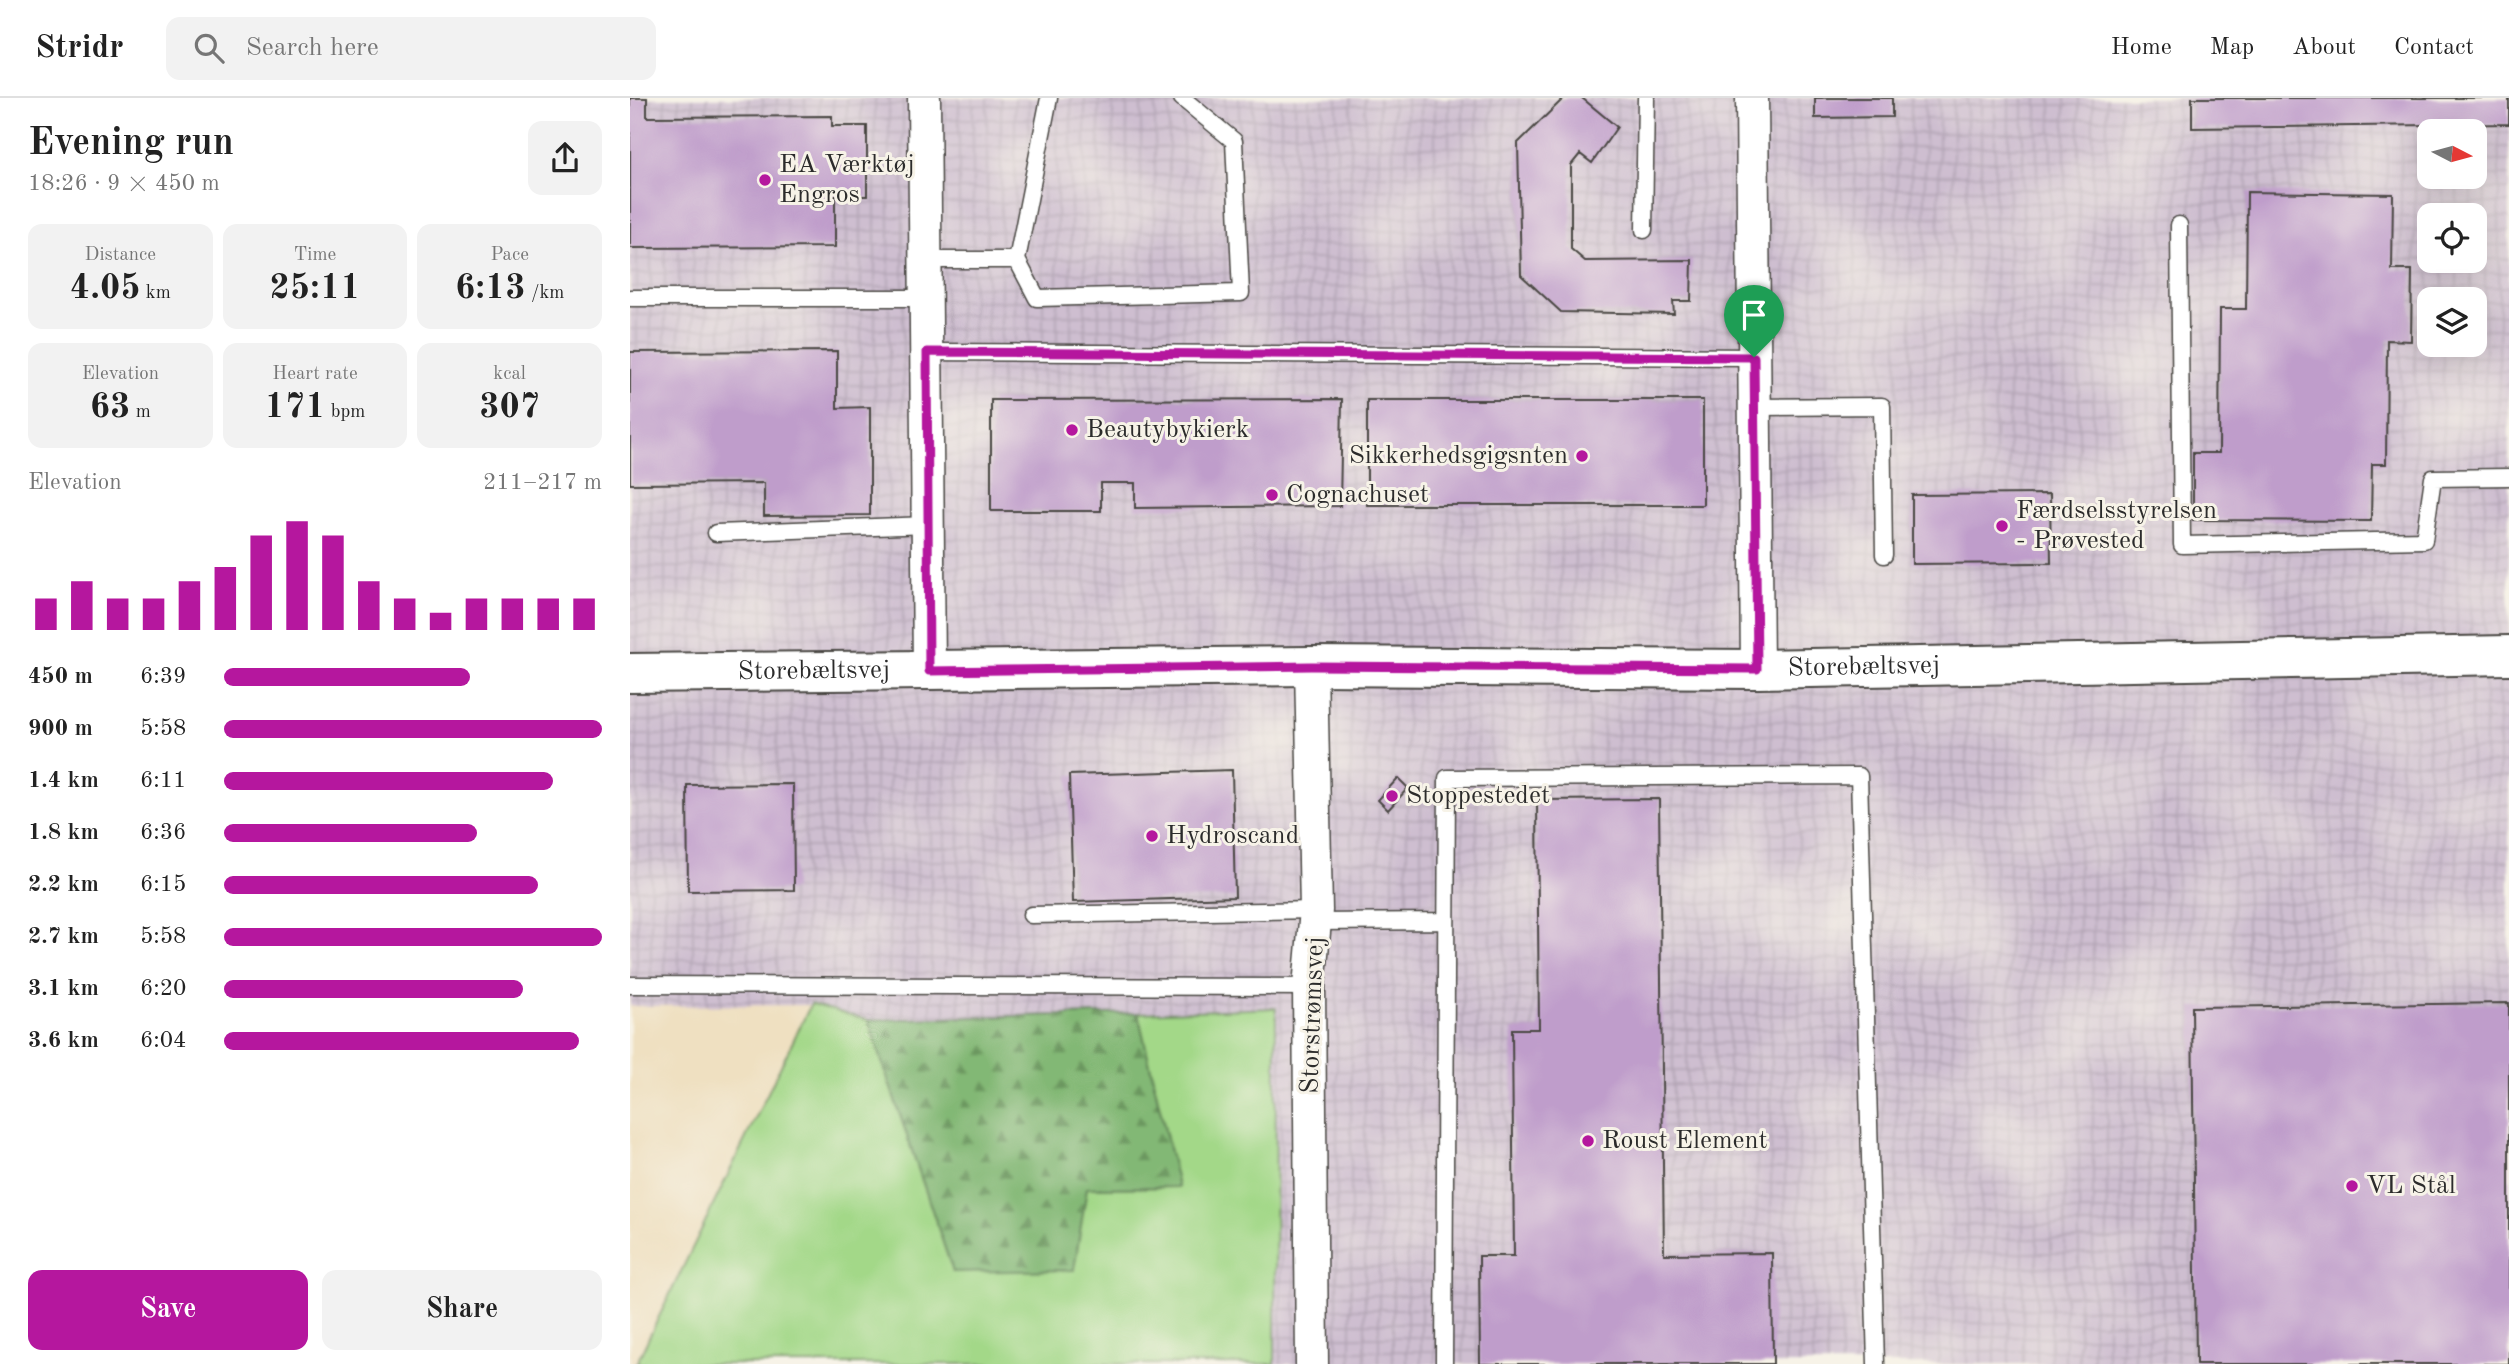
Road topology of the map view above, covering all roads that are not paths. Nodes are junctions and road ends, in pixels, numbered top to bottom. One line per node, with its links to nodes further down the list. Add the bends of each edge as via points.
1 (924, 98): 8 (street)
2 (1049, 98): 9 (lane)
3 (1182, 98): 9 (lane, via 1234,141 1241,293 1037,298)
4 (1646, 98): 7 (lane)
5 (1752, 98): 13 (street)
6 (2179, 225): 15 (lane, via 2182,545 2424,540 2433,478)
7 (1644, 230)
8 (926, 260): 9 (lane); 11 (street)
9 (1017, 260)
10 (630, 298): 11 (lane)
11 (926, 298): 12 (street)
12 (927, 352): 13 (lane); 16 (street)
13 (1754, 357): 14 (street)
14 (1755, 407): 18 (lane, via 1882,405); 21 (street)
15 (2509, 477)
16 (928, 525): 17 (lane); 22 (street)
17 (716, 533)
18 (1884, 555)
19 (2509, 655): 21 (street, Storebæltsvej)
20 (1311, 666): 21 (street, Storebæltsvej); 22 (street, Storebæltsvej); 25 (street, Storstrømsvej)
21 (1757, 669)
22 (929, 671): 23 (street, Storebæltsvej)
23 (630, 673)
24 (1031, 915): 25 (lane)
25 (1316, 916): 26 (lane); 28 (street, Storstrømsvej)
26 (1446, 921): 30 (lane); 31 (lane, via 1447,778 1859,776)
27 (630, 985): 28 (lane)
28 (1309, 987): 29 (street, Storstrømsvej)
29 (1312, 1364)
30 (1444, 1364)
31 (1875, 1364)

